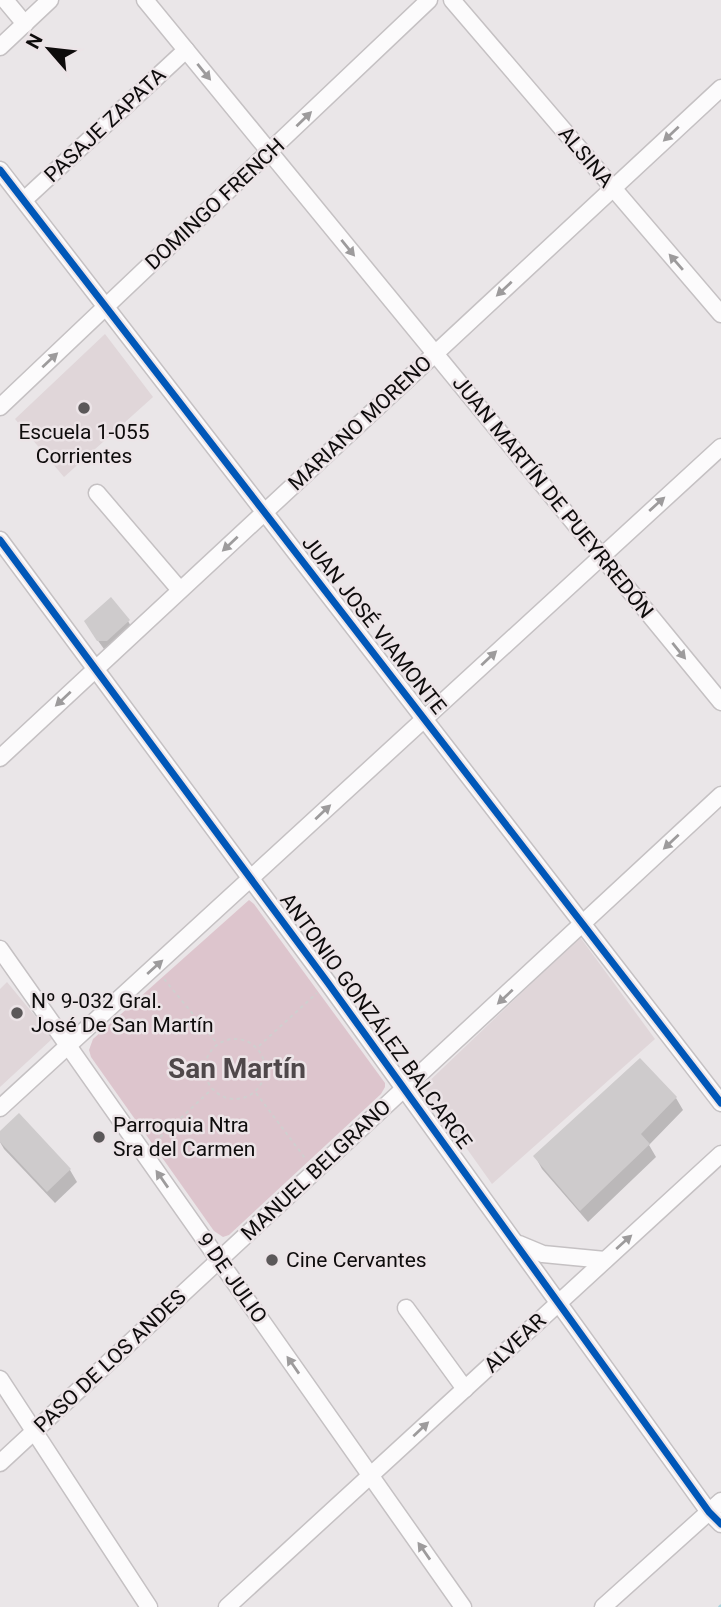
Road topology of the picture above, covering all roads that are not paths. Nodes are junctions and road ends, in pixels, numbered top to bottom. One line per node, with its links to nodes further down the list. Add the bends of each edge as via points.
1 (5, 0): 6 (street)
2 (50, 0): 6 (street)
3 (145, 0): 8 (street, JUAN MARTÍN DE PUEYRREDÓN)
4 (429, 0): 10 (street, DOMINGO FRENCH, one-way to 4)
5 (452, 0): 12 (street, ALSINA)
6 (25, 23): 7 (street)
7 (0, 47)
8 (186, 50): 10 (street, JUAN MARTÍN DE PUEYRREDÓN, one-way to 10); 13 (street, PASAJE ZAPATA)
9 (721, 88): 12 (street, MARIANO MORENO, one-way to 12)
10 (270, 152): 14 (street, DOMINGO FRENCH); 16 (street, JUAN MARTÍN DE PUEYRREDÓN, one-way to 16)
11 (0, 170): 13 (street, JUAN JOSÉ VIAMONTE)
12 (612, 188): 15 (street, ALSINA, one-way to 12); 16 (street, MARIANO MORENO, one-way to 16)
13 (24, 200): 14 (street, JUAN JOSÉ VIAMONTE)
14 (106, 306): 17 (street, DOMINGO FRENCH, one-way to 14); 20 (street, JUAN JOSÉ VIAMONTE)
15 (721, 314)
16 (435, 354): 20 (street, MARIANO MORENO); 22 (street, JUAN MARTÍN DE PUEYRREDÓN)
17 (0, 407)
18 (721, 447): 22 (street, one-way to 18)
19 (97, 493): 23 (street)
20 (264, 512): 23 (street, MARIANO MORENO, one-way to 23); 26 (street, JUAN JOSÉ VIAMONTE)
21 (0, 540): 24 (street, ANTONIO GONZÁLEZ BALCARCE)
22 (602, 555): 25 (street, JUAN MARTÍN DE PUEYRREDÓN, one-way to 25); 26 (street, one-way to 22)
23 (180, 590): 24 (street, MARIANO MORENO)
24 (96, 669): 27 (street, MARIANO MORENO, one-way to 27); 29 (street, ANTONIO GONZÁLEZ BALCARCE)
25 (721, 702)
26 (424, 718): 29 (street, one-way to 26); 30 (street, JUAN JOSÉ VIAMONTE)
27 (0, 758)
28 (721, 795): 30 (street, MANUEL BELGRANO, one-way to 30)
29 (251, 879): 32 (street, one-way to 29); 33 (street, ANTONIO GONZÁLEZ BALCARCE)
30 (584, 924): 33 (street, MANUEL BELGRANO, one-way to 33); 34 (street, JUAN JOSÉ VIAMONTE)
31 (0, 948): 32 (street, 9 DE JULIO)
32 (68, 1045): 35 (street); 39 (street, 9 DE JULIO, one-way to 32)
33 (404, 1089): 37 (street, ANTONIO GONZÁLEZ BALCARCE); 39 (street, MANUEL BELGRANO)
34 (721, 1103)
35 (0, 1108)
36 (721, 1154): 38 (street, ALVEAR, one-way to 36)
37 (517, 1243): 38 (street, via 543,1254); 40 (street, ANTONIO GONZÁLEZ BALCARCE)
38 (605, 1259): 40 (street, ALVEAR)
39 (219, 1260): 44 (street, PASO DE LOS ANDES); 46 (street, 9 DE JULIO, one-way to 39)
40 (558, 1303): 43 (street, ALVEAR); 47 (street, ANTONIO GONZÁLEZ BALCARCE)
41 (406, 1308): 43 (street)
42 (0, 1379): 44 (street)
43 (465, 1389): 46 (street, ALVEAR, one-way to 43)
44 (35, 1431): 45 (street, PASO DE LOS ANDES); 49 (street)
45 (0, 1463)
46 (371, 1476): 50 (street, ALVEAR); 51 (street, 9 DE JULIO, one-way to 46)
47 (715, 1506): 48 (street, ANTONIO GONZÁLEZ BALCARCE); 52 (street)
48 (721, 1524)
49 (149, 1607)
50 (227, 1607)
51 (463, 1607)
52 (603, 1607)

